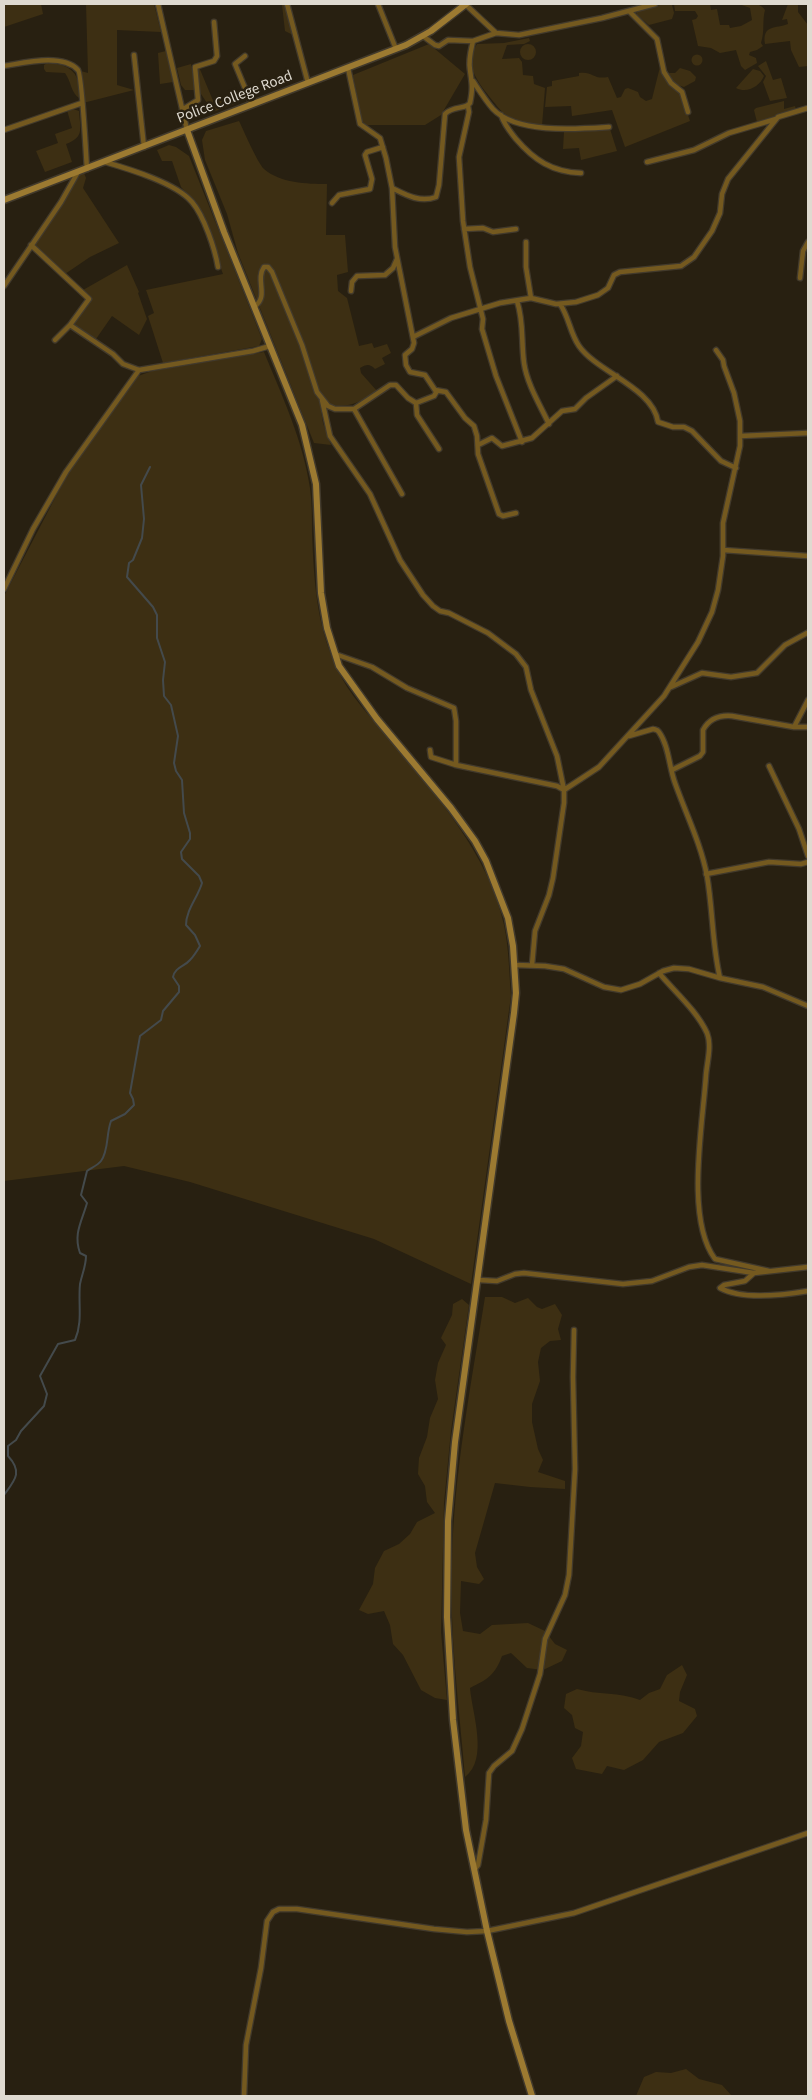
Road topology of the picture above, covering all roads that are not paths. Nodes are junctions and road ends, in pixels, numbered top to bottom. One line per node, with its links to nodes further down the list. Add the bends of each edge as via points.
1 (158, 4): 22 (street)
2 (287, 4): 17 (street)
3 (378, 4): 11 (street)
4 (465, 4): 8 (street); 9 (street, Police College Road)
5 (655, 4): 6 (street)
6 (629, 11): 8 (street, via 519,35); 23 (street, via 657,39 664,72 682,92)
7 (214, 22): 22 (street, via 216,59 195,67 198,100)
8 (496, 33): 10 (street)
9 (423, 36): 10 (street, via 439,46 448,40); 11 (street, Police College Road)
10 (473, 41): 16 (street, via 470,64)
11 (396, 49): 15 (street, Police College Road)
12 (134, 55): 29 (street)
13 (245, 56): 19 (street, via 234,64)
14 (4, 66): 18 (street, via 49,60 71,66 80,73)
15 (348, 68): 17 (street, Police College Road); 30 (street, via 360,124 380,138)
16 (473, 81): 20 (street); 24 (street)
17 (308, 83): 19 (street, Police College Road)
18 (82, 103): 27 (street); 33 (street)
19 (252, 105): 28 (street, Police College Road)
20 (468, 106): 36 (street, via 451,108 445,114 436,197 414,198); 39 (street, via 459,157)
21 (808, 108): 25 (street)
22 (182, 110): 28 (street)
23 (688, 112)
24 (501, 115): 26 (street, via 539,128); 35 (street, via 505,126 527,153 568,173)
25 (777, 118): 32 (street, via 729,133 694,150); 51 (street, via 728,179 712,231 694,256 681,266 620,272 598,295)
26 (609, 127)
27 (4, 130)
28 (187, 130): 29 (street, Police College Road); 52 (street)
29 (144, 147): 31 (street, Police College Road)
30 (383, 148): 36 (street); 38 (street, via 365,155 372,179 370,189 339,195)
31 (105, 162): 33 (street, Police College Road); 45 (street, via 176,189 192,202)
32 (647, 162)
33 (86, 168): 34 (street, Police College Road)
34 (78, 172): 37 (street, Police College Road); 43 (street)
35 (581, 173)
36 (392, 188): 44 (street)
37 (4, 200)
38 (332, 203)
39 (464, 229): 40 (street, via 483,228 493,232); 53 (street)
40 (516, 229)
41 (526, 242): 49 (street, via 526,267)
42 (808, 242): 46 (street, via 803,251)
43 (31, 246): 47 (street); 54 (street, via 89,299)
44 (397, 259): 48 (street, via 385,275 357,276); 55 (street)
45 (218, 267)
46 (800, 278)
47 (4, 286)
48 (351, 291)
49 (532, 298): 50 (street); 51 (street)
50 (517, 301): 53 (street); 65 (street, via 522,315 527,375)
51 (560, 304): 60 (street, via 579,346 596,363)
52 (254, 306): 57 (street); 62 (street, via 262,297 260,273 268,267)
53 (480, 308): 55 (street, via 450,318); 68 (street, via 482,329 496,376)
54 (70, 325): 56 (street); 59 (street, via 124,364)
55 (413, 337): 61 (street, via 412,349 405,355 406,365 410,372 425,375)
56 (55, 340)
57 (270, 346): 59 (street); 78 (street, via 302,425 316,484 321,593 327,628)
58 (716, 350): 67 (street, via 723,360 734,393)
59 (139, 370): 76 (street, via 66,472)
60 (617, 376): 65 (street, via 574,409 562,411); 71 (street, via 647,401 658,422 692,431 721,461)
61 (437, 391): 63 (street, via 434,396); 69 (street, via 446,392 474,426)
62 (322, 400): 64 (street, via 335,409); 88 (street, via 330,436 370,494 400,560 423,595 440,611 488,633 516,654 526,668 531,690 557,756)
63 (416, 403): 64 (street, via 396,385 390,385); 70 (street, via 417,415)
64 (354, 409): 72 (street)
65 (549, 424): 68 (street)
66 (808, 433): 67 (street)
67 (740, 436): 71 (street)
68 (522, 442): 69 (street, via 502,446 492,438)
69 (478, 445): 73 (street, via 478,454 499,514)
70 (439, 450)
71 (736, 468): 74 (street, via 723,523)
72 (402, 494)
73 (516, 513)
74 (723, 550): 75 (street); 79 (street, via 712,612)
75 (808, 556)
76 (4, 588)
77 (807, 633): 79 (street, via 785,645 757,673 731,677 702,673)
78 (336, 654): 85 (street, via 372,667 407,688 454,708); 92 (street, via 339,666 377,719 475,841 508,918)
79 (671, 687): 83 (street)
80 (808, 700): 81 (street)
81 (794, 727): 82 (street); 87 (street, via 724,716 712,720 703,730 703,752 700,756)
82 (808, 727)
83 (628, 736): 87 (street, via 653,729 660,733); 88 (street, via 599,767)
84 (430, 750): 85 (street, via 430,758)
85 (456, 765): 88 (street)
86 (769, 766): 89 (street)
87 (672, 770): 91 (street)
88 (564, 790): 93 (street, via 553,878 535,931)
89 (808, 856)
90 (808, 862): 91 (street, via 769,862)
91 (706, 874): 95 (street)
92 (515, 965): 93 (street); 100 (street, via 514,1013)
93 (532, 965): 94 (street, via 564,970 604,987 621,990)
94 (660, 973): 95 (street, via 674,968 690,969); 98 (street, via 699,1020 709,1040 699,1168 702,1232 715,1259)
95 (720, 978): 96 (street, via 763,987)
96 (808, 1006)
97 (808, 1267): 98 (street)
98 (769, 1271): 99 (street)
99 (754, 1273): 100 (street, via 702,1265 652,1281 623,1284 524,1273 497,1281); 101 (street, via 745,1281 720,1288 759,1295)
100 (479, 1280): 104 (street, via 455,1442 448,1520 447,1617 453,1720)
101 (808, 1291)
102 (574, 1330): 104 (street, via 575,1469 569,1575 545,1639 540,1674 522,1730 512,1751 489,1772 486,1820 478,1865)
103 (808, 1833): 105 (street, via 574,1913)
104 (474, 1870): 105 (street)
105 (487, 1931): 106 (street, via 434,1929 285,1908 273,1912 265,1927 261,1968 250,2018); 107 (street)
106 (244, 2096)
107 (532, 2096)

